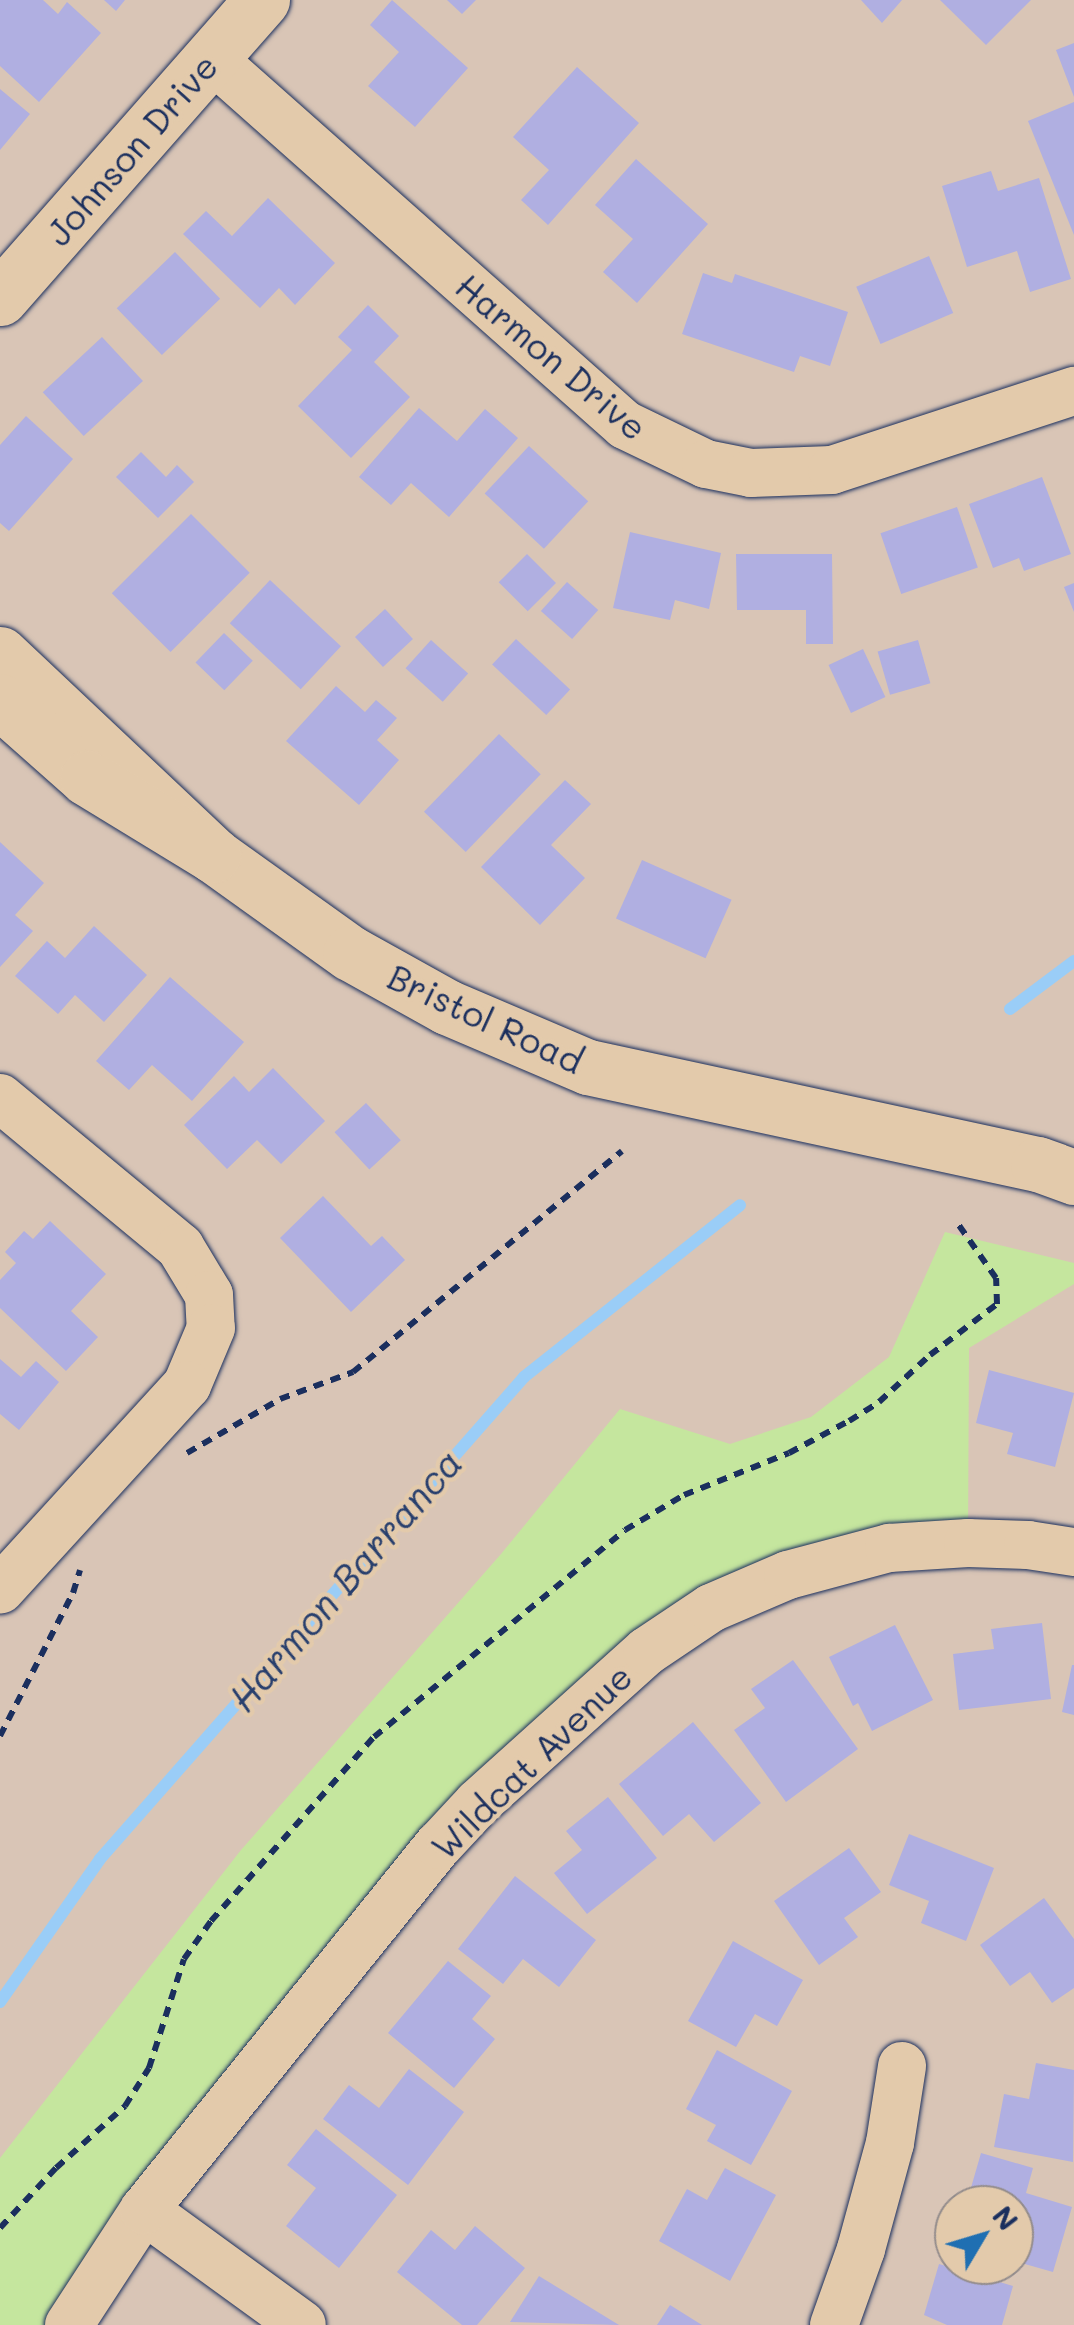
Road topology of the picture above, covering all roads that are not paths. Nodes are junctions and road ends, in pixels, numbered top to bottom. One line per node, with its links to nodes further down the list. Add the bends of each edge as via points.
1 (262, 0): 2 (street, Johnson Drive)
2 (211, 58): 3 (street, Johnson Drive); 4 (street, Harmon Drive, via 625,425 691,458 751,472 832,470)
3 (0, 298)
4 (1074, 391)
5 (0, 654): 7 (street, Bristol Road)
6 (0, 702): 7 (street, via 87,778)
7 (212, 855): 9 (street, Bristol Road, via 350,953 447,1008 588,1067)
8 (0, 1098): 11 (street, via 180,1247 209,1296 211,1328 187,1385)
9 (1074, 1177)
10 (1074, 1552): 13 (street, Wildcat Avenue, via 988,1544 889,1548 788,1574 710,1608 647,1652 439,1844)
11 (0, 1590)
12 (902, 2066): 16 (street, via 890,2143)
13 (144, 2210): 14 (street, Wildcat Avenue); 15 (street)
14 (69, 2325)
15 (302, 2325)
16 (834, 2325)

